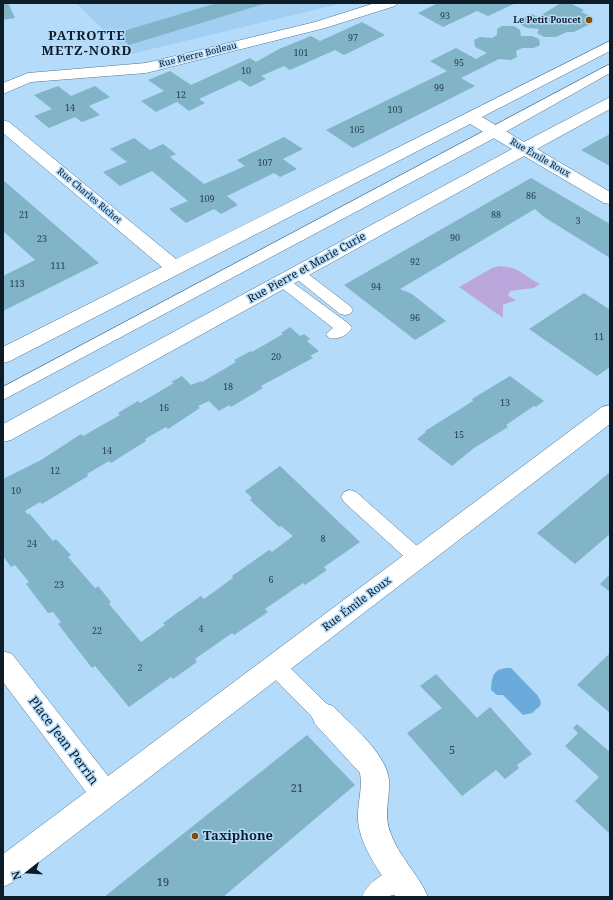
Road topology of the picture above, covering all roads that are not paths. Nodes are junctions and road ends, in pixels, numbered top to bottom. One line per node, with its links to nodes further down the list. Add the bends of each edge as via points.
1 (390, 3): 4 (street, Rue Pierre Boileau, via 320,25 146,68 61,74 35,78)
2 (610, 45): 6 (street)
3 (610, 68): 8 (lane)
4 (3, 89)
5 (610, 102): 9 (street, Rue Pierre et Marie Curie)
6 (470, 117): 8 (street, Rue Émile Roux); 11 (street)
7 (3, 125): 11 (street, Rue Charles Richet)
8 (495, 132): 9 (street, Rue Émile Roux); 16 (lane)
9 (524, 149): 10 (street, Rue Émile Roux); 12 (street, Rue Pierre et Marie Curie)
10 (610, 199)
11 (174, 268): 15 (street)
12 (290, 278): 13 (lane); 14 (lane, via 344,328); 18 (street, Rue Pierre et Marie Curie)
13 (345, 310)
14 (334, 334)
15 (3, 356)
16 (3, 394)
17 (609, 415): 20 (street, Rue Émile Roux)
18 (3, 434)
19 (350, 497): 20 (lane)
20 (418, 558): 22 (street, Rue Émile Roux)
21 (3, 662): 24 (street, Place Jean Perrin)
22 (275, 666): 23 (lane); 24 (street, Rue Émile Roux)
23 (324, 715): 26 (street, via 372,767 375,780 372,820 379,843)
24 (105, 795): 25 (street, Place Jean Perrin)
25 (3, 872)
26 (407, 887): 27 (lane)
27 (373, 897)

